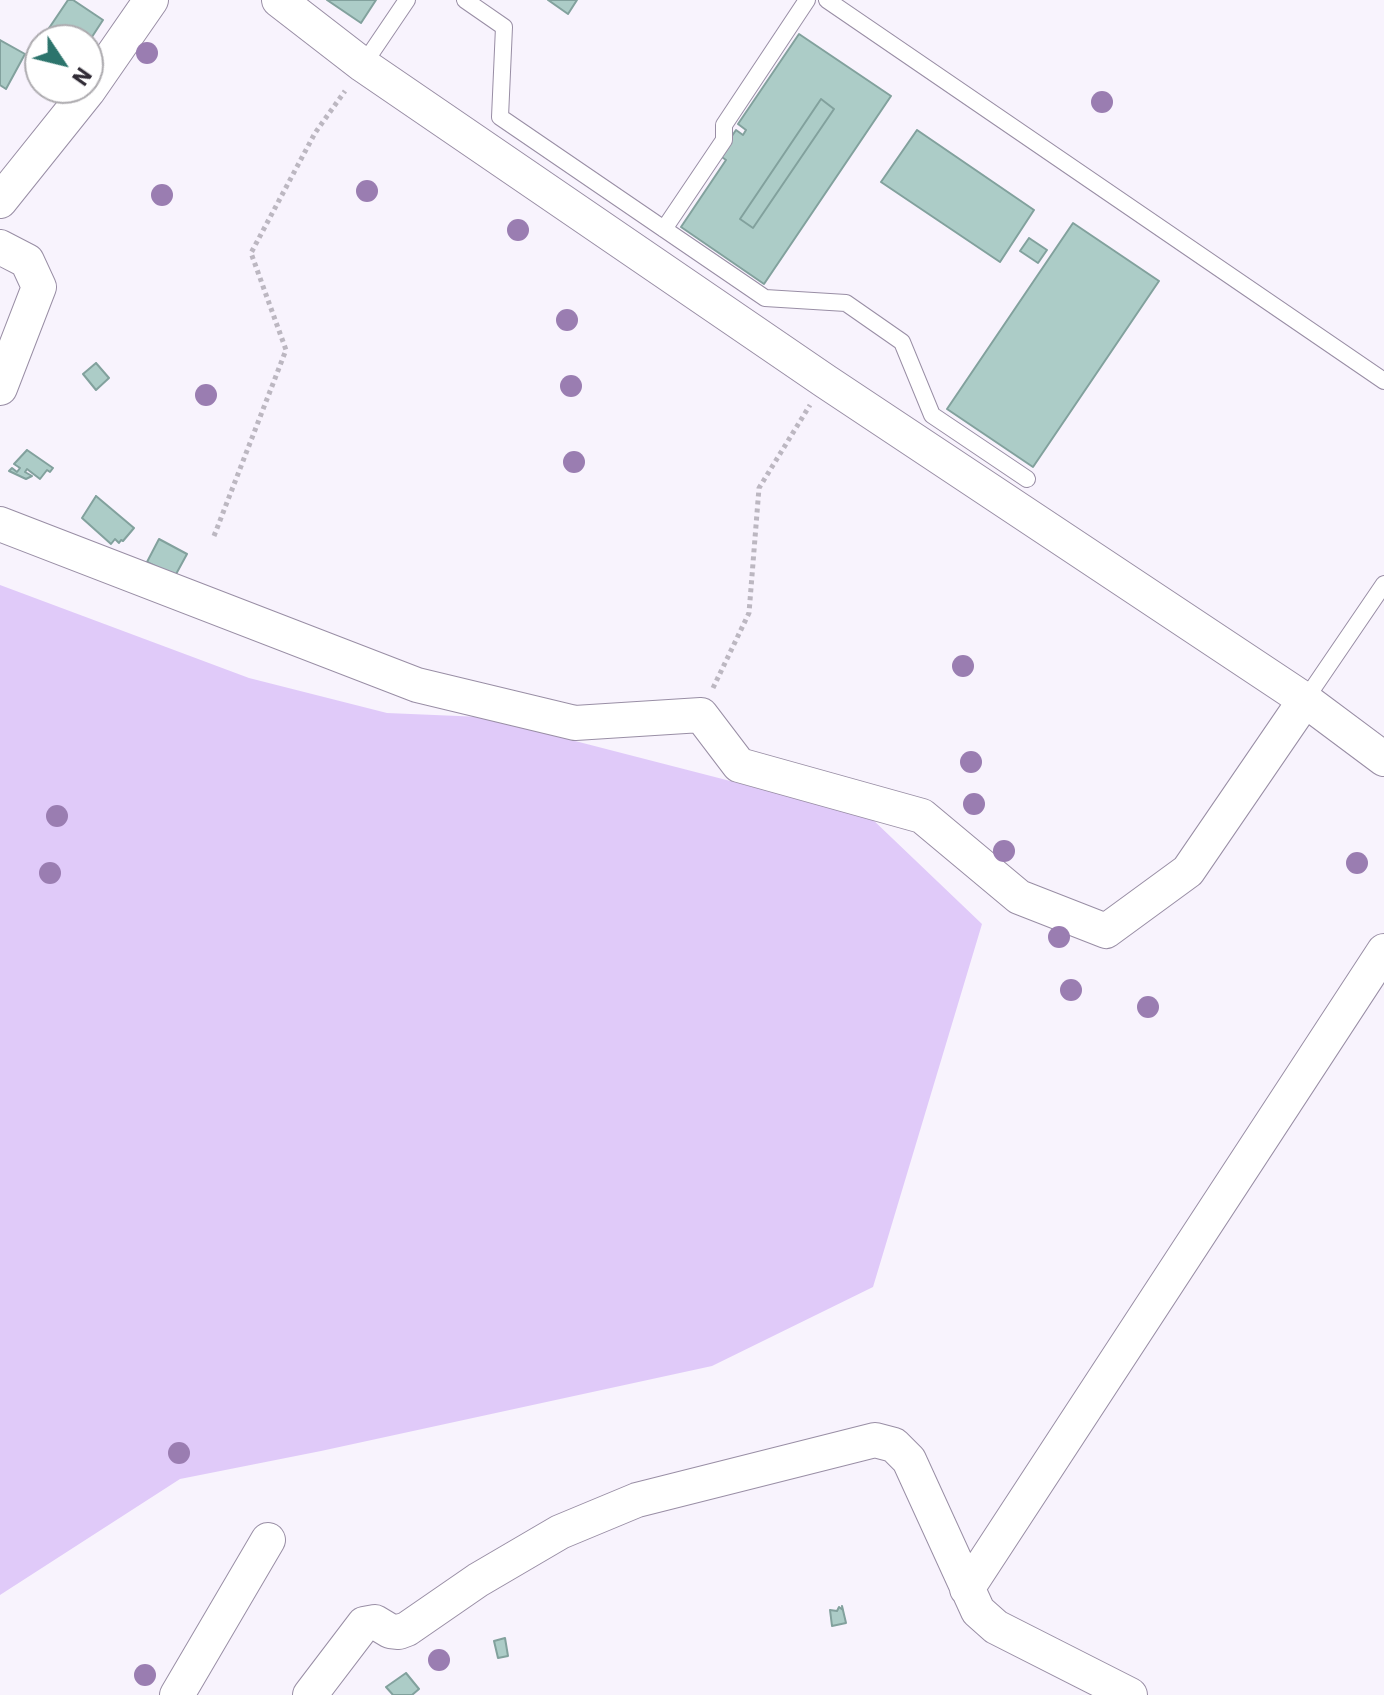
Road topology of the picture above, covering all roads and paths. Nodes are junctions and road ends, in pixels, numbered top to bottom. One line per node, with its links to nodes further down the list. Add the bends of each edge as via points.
1 (151, 0): 8 (street, via 88,91)
2 (279, 0): 7 (street)
3 (407, 0): 7 (lane)
4 (465, 0): 9 (lane, via 504,27 500,117)
5 (807, 0): 9 (lane, via 724,125 724,140)
6 (827, 0): 12 (lane)
7 (363, 65): 11 (street); 16 (path, via 315,133 251,253 286,350)
8 (0, 201)
9 (664, 229): 14 (lane, via 765,298 846,303 902,342 932,415)
10 (0, 247): 13 (street, via 27,261 39,287)
11 (825, 381): 18 (street); 19 (path, via 759,488 749,613)
12 (1384, 381)
13 (0, 388)
14 (1027, 479)
15 (0, 524): 19 (street, via 417,685 575,723)
16 (214, 536)
17 (1384, 584): 18 (lane)
18 (1305, 700): 19 (street, via 1188,871 1106,931 1019,897 922,816 739,765); 20 (street)
19 (701, 715)
20 (1384, 759)
21 (1384, 951): 23 (street)
22 (268, 1540): 24 (street)
23 (967, 1589): 25 (street, via 909,1460 894,1445 875,1440 637,1500 560,1532 407,1629 364,1624); 26 (street, via 978,1611 996,1627)
24 (177, 1695)
25 (310, 1695)
26 (1130, 1695)

